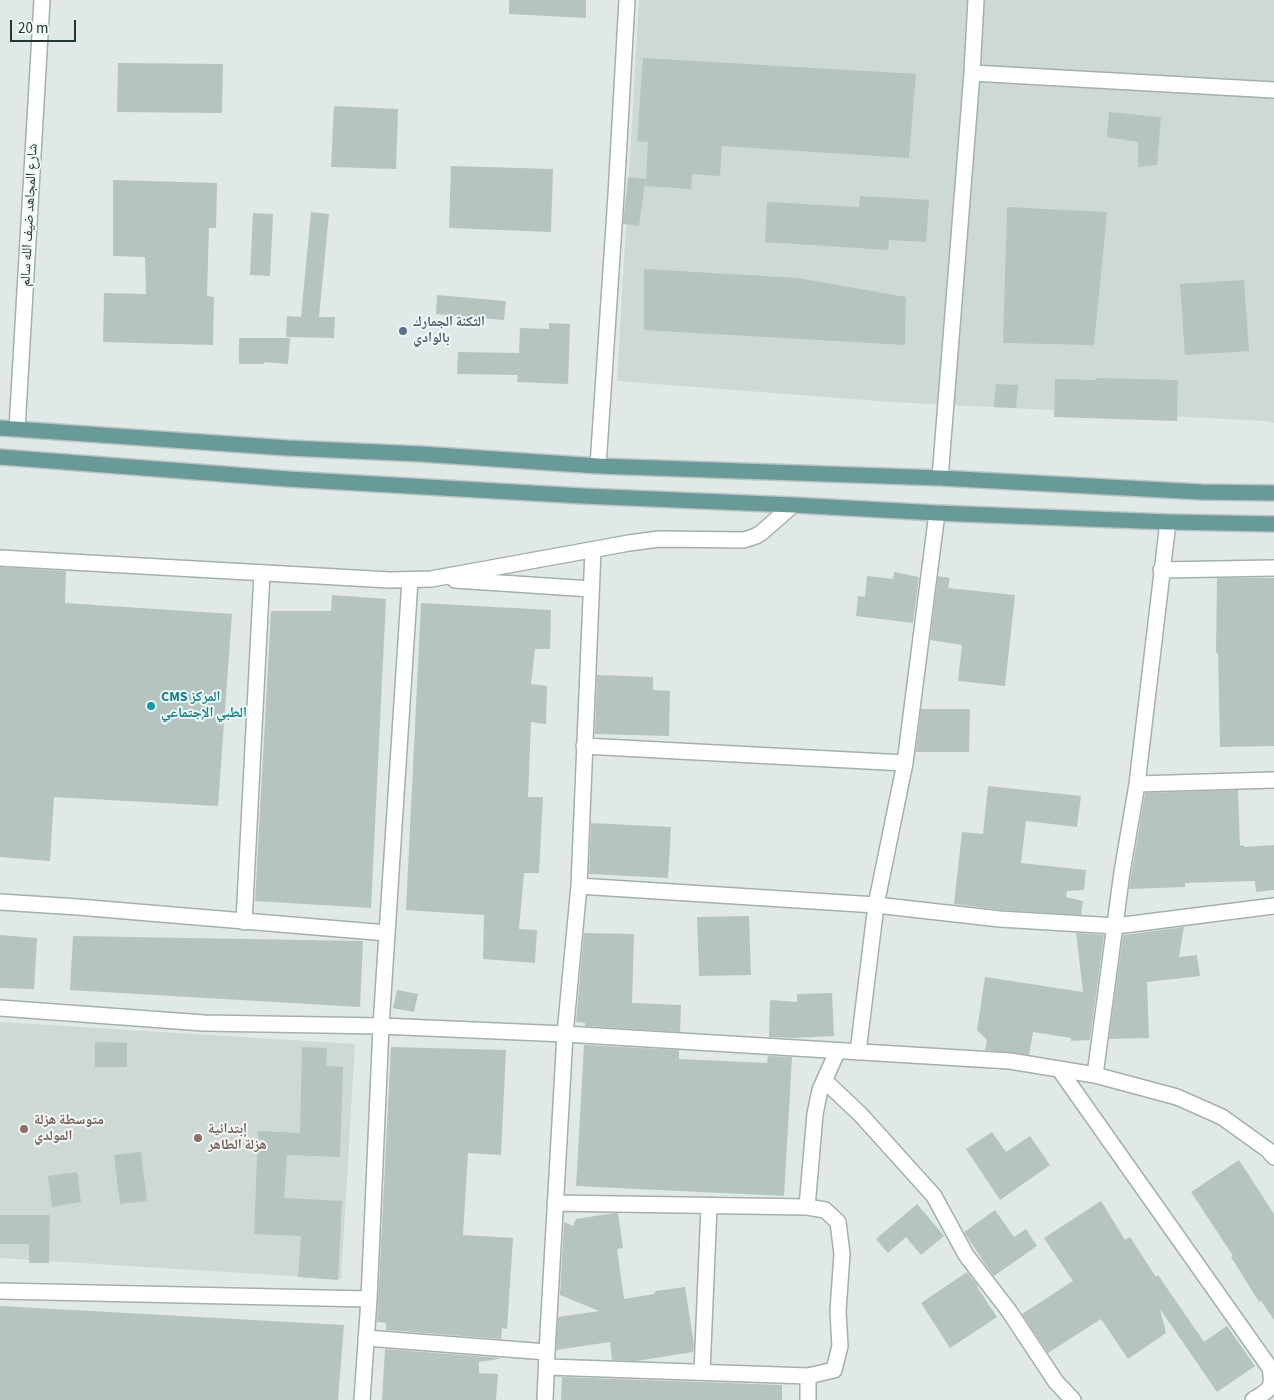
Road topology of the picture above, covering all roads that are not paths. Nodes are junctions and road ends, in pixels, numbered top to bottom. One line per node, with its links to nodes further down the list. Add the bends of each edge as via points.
1 (42, 0): 7 (street, شارع المجاهد ضيف الله سالم)
2 (627, 0): 9 (street)
3 (976, 0): 4 (street)
4 (972, 74): 5 (street); 10 (street)
5 (1274, 90)
6 (0, 428): 7 (main road)
7 (17, 429): 9 (main road)
8 (0, 457): 12 (main road, via 288,479)
9 (598, 466): 10 (main road)
10 (940, 478): 11 (main road, via 1191,492)
11 (1274, 493)
12 (793, 505): 13 (main road); 16 (street, via 761,533 744,540 659,539)
13 (937, 514): 14 (main road); 25 (street)
14 (1168, 522): 15 (main road); 19 (street)
15 (1274, 524)
16 (593, 550): 21 (street); 23 (street)
17 (0, 558): 20 (street)
18 (1274, 568): 19 (street)
19 (1161, 570): 27 (street)
20 (262, 573): 22 (street); 32 (street)
21 (431, 579): 22 (street); 23 (street)
22 (410, 580): 34 (street)
23 (591, 589): 24 (street)
24 (584, 746): 25 (street); 28 (street)
25 (905, 762): 30 (street)
26 (1274, 780): 27 (street)
27 (1137, 784): 33 (street)
28 (579, 886): 30 (street); 37 (street)
29 (0, 902): 32 (street)
30 (876, 904): 33 (street, via 1000,919); 39 (street)
31 (1274, 906): 33 (street)
32 (244, 922): 34 (street)
33 (1116, 926): 41 (street)
34 (387, 933): 36 (street)
35 (0, 1008): 36 (street, via 204,1024)
36 (381, 1026): 37 (street); 48 (street)
37 (565, 1034): 38 (street); 44 (street)
38 (837, 1052): 39 (street); 42 (street)
39 (858, 1052): 40 (street, via 1010,1061)
40 (1059, 1069): 41 (street); 58 (street, via 1270,1368 1274,1380 1268,1390)
41 (1095, 1075): 43 (street, via 1177,1097 1222,1117)
42 (825, 1081): 46 (street, via 815,1114); 57 (street, via 860,1114 934,1196 966,1255 1009,1311 1056,1382)
43 (1274, 1156)
44 (555, 1203): 45 (street); 50 (street)
45 (709, 1206): 46 (street); 52 (street)
46 (806, 1208): 53 (street, via 825,1210 838,1222 842,1254 838,1311 840,1346 834,1370)
47 (0, 1291): 48 (street)
48 (369, 1299): 49 (street)
49 (366, 1338): 50 (street); 54 (street)
50 (547, 1352): 51 (street)
51 (547, 1367): 52 (street); 55 (street)
52 (702, 1372): 53 (street)
53 (808, 1376): 56 (street)
54 (362, 1400)
55 (545, 1400)
56 (808, 1400)
57 (1073, 1400)
58 (1253, 1400)

